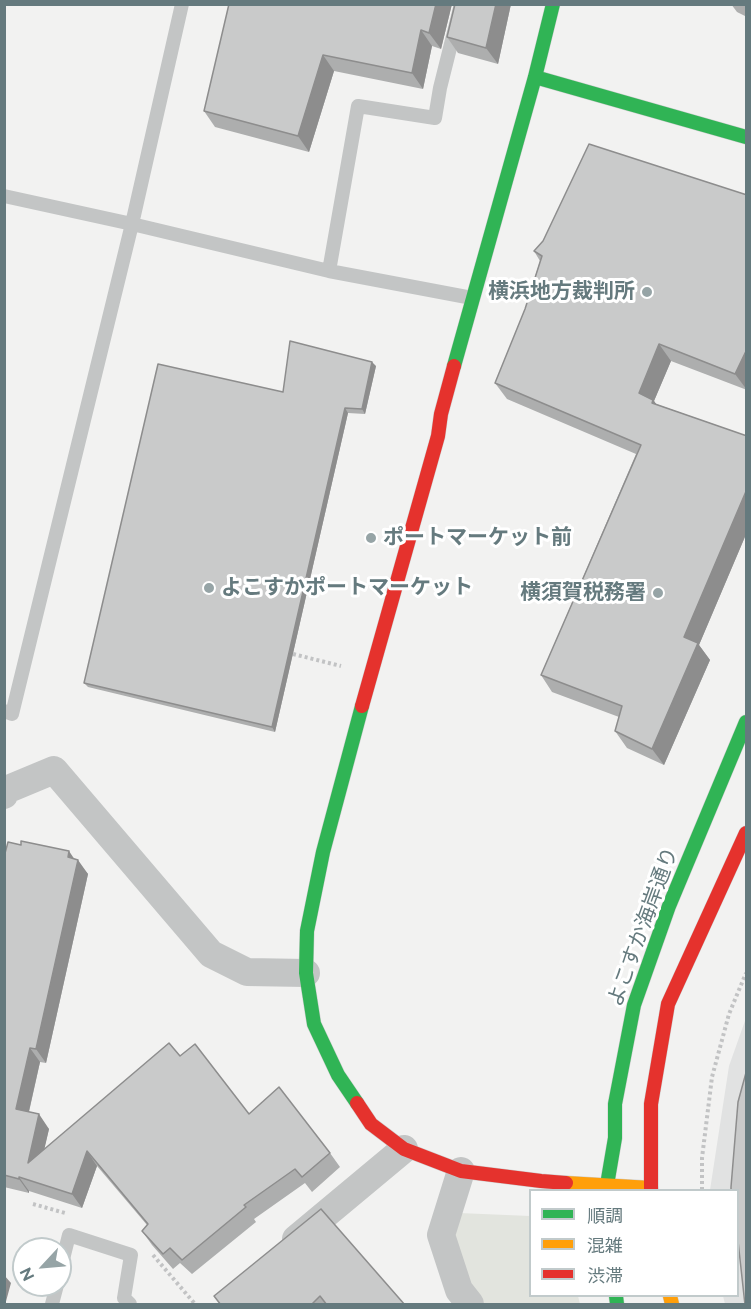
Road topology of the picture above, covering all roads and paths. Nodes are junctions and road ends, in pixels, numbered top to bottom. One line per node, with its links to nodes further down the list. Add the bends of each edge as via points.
1 (182, 4): 7 (lane)
2 (461, 4): 8 (lane, via 435,118 358,106)
3 (553, 4): 4 (street)
4 (535, 77): 5 (street); 9 (street)
5 (747, 137)
6 (4, 196): 7 (lane)
7 (132, 224): 8 (lane); 12 (lane, via 12,714)
8 (329, 271): 9 (lane)
9 (472, 298): 16 (street, via 438,436 323,852 307,931)
10 (293, 654): 11 (path)
11 (345, 666)
12 (4, 711)
13 (747, 722): 20 (street, よこすか海岸通り, via 669,906 634,1005 615,1104)
14 (4, 795): 16 (street, via 6,790 54,770 211,954 247,972)
15 (747, 833): 21 (street, via 668,1004 651,1104)
16 (306, 972): 18 (street, via 314,1024 338,1075 371,1124)
17 (747, 973): 22 (path, via 729,1014 712,1077)
18 (404, 1149): 19 (street); 24 (street)
19 (461, 1170): 20 (street); 26 (street, via 441,1234 459,1290)
20 (608, 1188): 21 (street)
21 (651, 1189)
22 (702, 1189)
23 (68, 1237): 25 (lane, via 69,1234 131,1255 124,1298)
24 (280, 1253)
25 (130, 1305)
26 (470, 1305)

